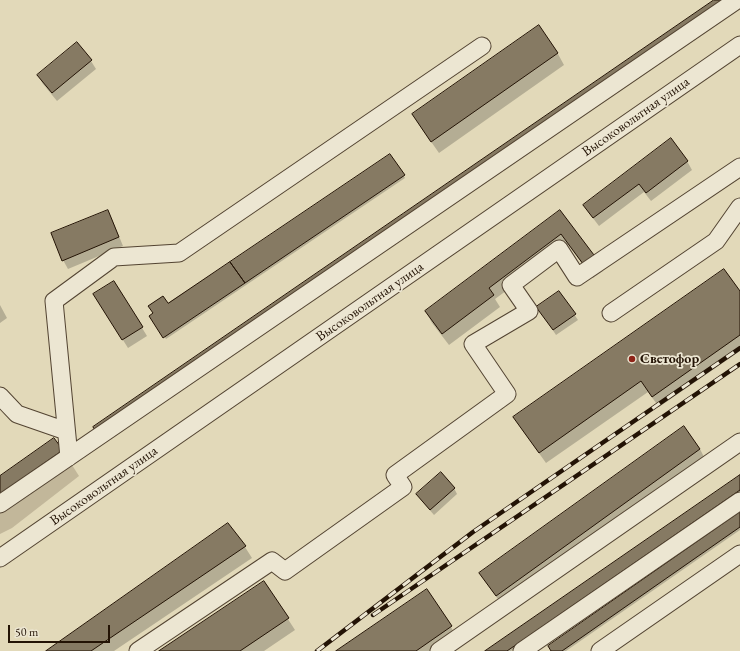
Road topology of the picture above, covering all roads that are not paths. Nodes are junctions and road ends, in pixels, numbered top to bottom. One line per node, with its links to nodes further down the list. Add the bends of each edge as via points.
1 (737, 0): 10 (street)
2 (482, 46): 8 (street, via 179,253 114,257 54,301)
3 (738, 50): 14 (street, Высоковольтная улица)
4 (740, 167): 15 (street, via 577,277 559,248 511,285 529,311 473,344 507,394 395,475 404,487 285,571 272,561)
5 (740, 207): 6 (street, via 716,241)
6 (611, 313)
7 (0, 396): 8 (street, via 17,414)
8 (66, 432): 10 (street)
9 (740, 442): 16 (street)
10 (69, 457): 12 (street)
11 (740, 501): 17 (street)
12 (0, 504)
13 (740, 554): 18 (street)
14 (0, 558)
15 (138, 651)
16 (439, 651)
17 (522, 651)
18 (600, 651)

